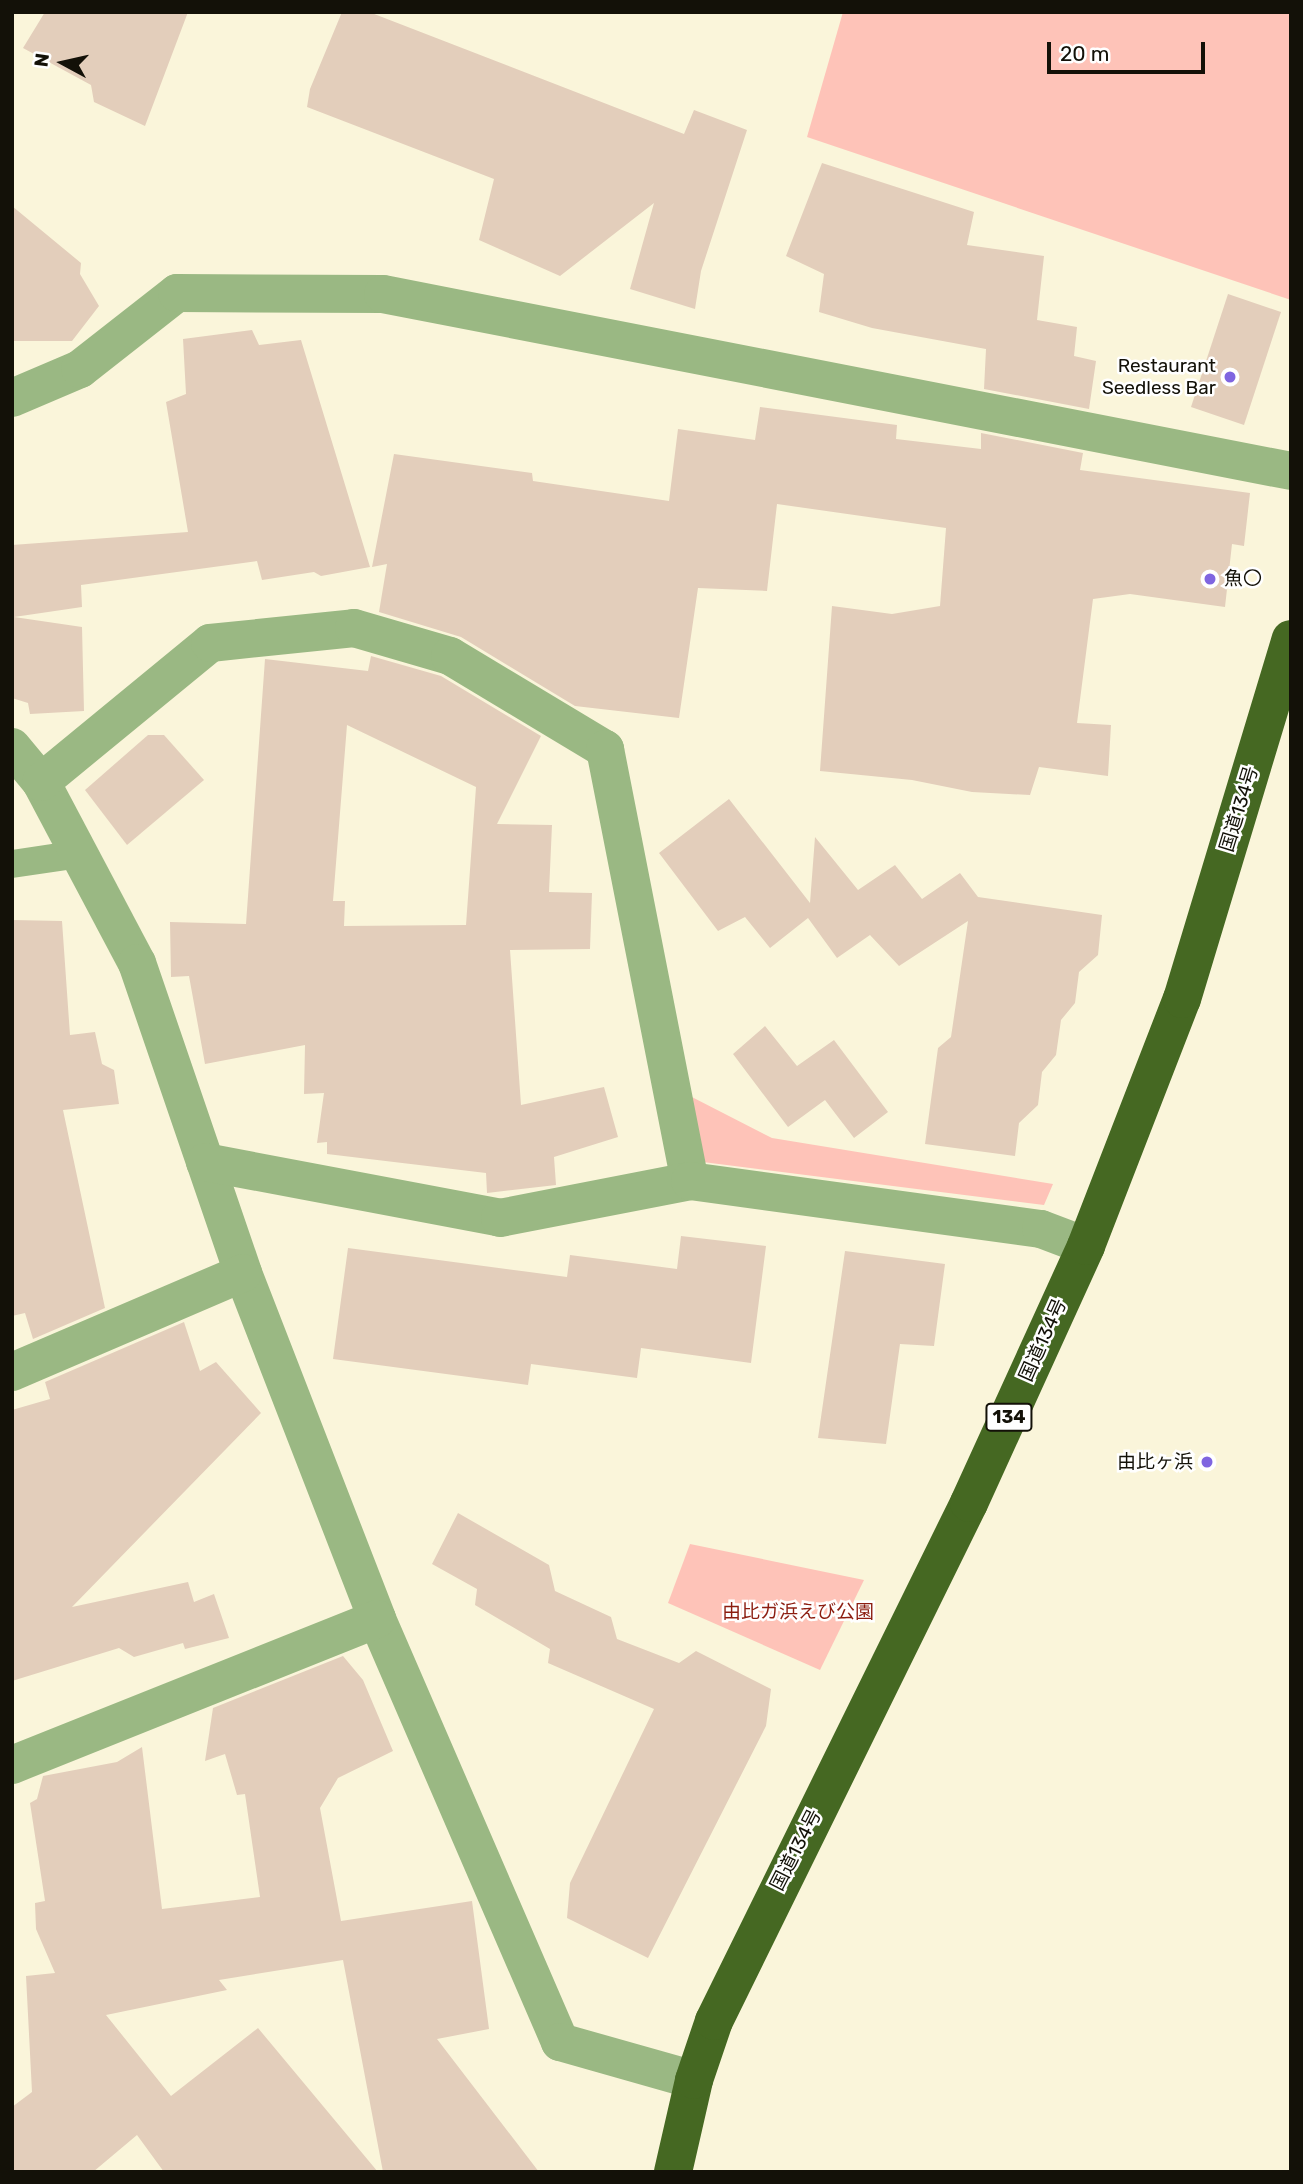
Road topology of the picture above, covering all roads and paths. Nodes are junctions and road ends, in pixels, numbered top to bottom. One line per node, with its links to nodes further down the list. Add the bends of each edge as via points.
1 (12, 398): 2 (street, via 80,369 177,293 383,294)
2 (1291, 471)
3 (1291, 639): 10 (highway, 国道134号 / 134, via 1182,999)
4 (12, 747): 5 (street)
5 (41, 782): 6 (street); 9 (street, via 210,643 354,628 450,656 605,749)
6 (80, 854): 7 (lane); 8 (street, via 137,962)
7 (12, 864)
8 (205, 1162): 9 (street, via 500,1218); 11 (street)
9 (690, 1181): 10 (street, via 1041,1229)
10 (1086, 1246): 15 (highway, 国道134号 / 134, via 970,1503 713,2021)
11 (243, 1273): 12 (street); 13 (street)
12 (12, 1372)
13 (377, 1619): 14 (street); 15 (street, via 560,2042)
14 (12, 1765)
15 (694, 2081): 16 (highway, 国道134号 / 134)
16 (673, 2172)

